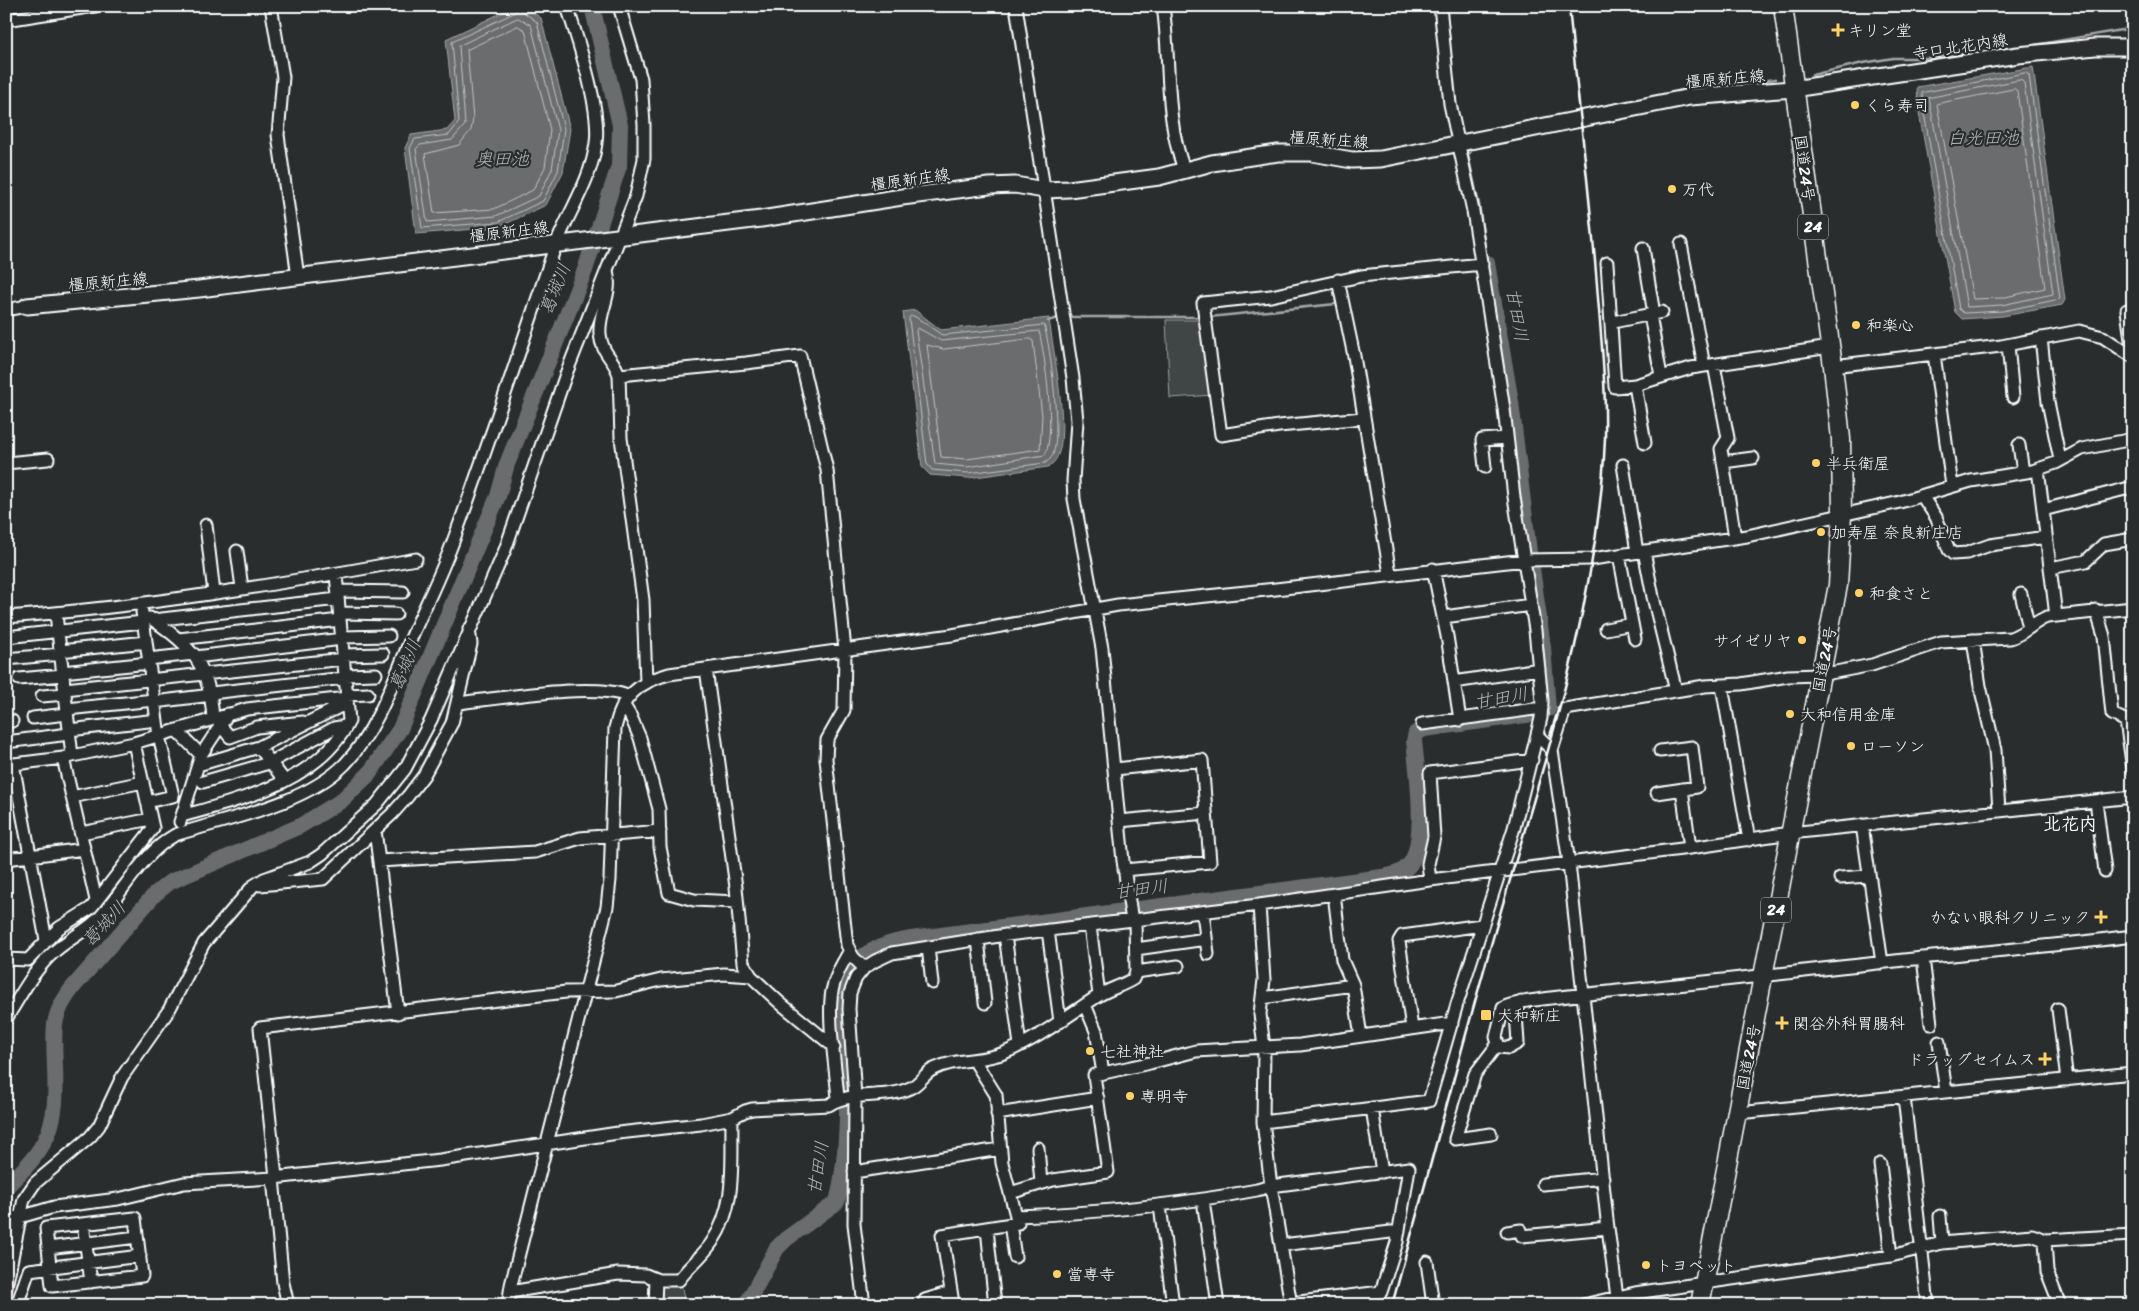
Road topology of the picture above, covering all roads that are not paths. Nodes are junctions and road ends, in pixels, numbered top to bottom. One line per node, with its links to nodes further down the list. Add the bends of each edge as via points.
1 (95, 6): 9 (street)
2 (271, 6): 22 (street, via 283,77 278,134)
3 (567, 6): 16 (street, via 587,75 596,144)
4 (619, 6): 15 (street, via 641,79 644,159 636,196)
5 (1016, 6): 14 (street)
6 (1163, 6): 13 (street, via 1174,145)
7 (1440, 6): 12 (street, via 1450,104)
8 (1783, 6): 11 (highway, 国道24号 / 24)
9 (6, 20)
10 (2133, 47): 11 (main road, 寺口北花内線, via 2095,47 2018,55)
11 (1793, 89): 12 (main road, 橿原新庄線, via 1690,97); 31 (highway, 国道24号 / 24)
12 (1460, 144): 13 (main road, 橿原新庄線, via 1381,159 1352,160 1296,151); 20 (street)
13 (1184, 170): 14 (main road, 橿原新庄線, via 1148,179)
14 (1044, 190): 15 (main road, 橿原新庄線, via 989,186); 81 (street, via 1077,422 1074,499)
15 (617, 236): 16 (main road, 橿原新庄線); 21 (street)
16 (563, 242): 22 (main road, 橿原新庄線); 179 (street, via 453,541 372,727 344,764 308,789 263,808)
17 (1681, 244): 34 (street)
18 (1643, 248): 27 (street)
19 (1608, 263): 28 (street)
20 (1482, 264): 23 (street, via 1369,275); 41 (street)
21 (607, 268): 36 (street, via 610,289 600,332 604,354); 92 (street, via 542,440 505,550)
22 (298, 277): 24 (main road, 橿原新庄線)
23 (1339, 286): 40 (street); 40 (street, via 1203,303 1220,435)
24 (27, 306): 26 (street)
25 (2133, 308): 33 (street, via 2127,310)
26 (6, 310)
27 (1655, 314): 28 (street); 37 (street)
28 (1613, 322): 38 (street, via 1615,387)
29 (2041, 338): 30 (street); 33 (street, via 2067,332 2091,333); 47 (street, via 2048,402)
30 (2008, 344): 32 (street); 39 (street)
31 (1830, 347): 34 (street); 35 (highway, 国道24号 / 24)
32 (1934, 354): 35 (street); 54 (street)
33 (2133, 356)
34 (1709, 366): 37 (street); 49 (street, via 1728,438 1721,449)
35 (1833, 366): 58 (highway, 国道24号 / 24, via 1841,439)
36 (619, 375): 104 (street, via 800,356 828,478); 121 (street, via 621,438 643,600)
37 (1661, 376): 38 (street)
38 (1635, 385): 43 (street)
39 (2013, 397)
40 (1363, 418): 71 (street)
41 (1507, 438): 51 (street, via 1482,440); 67 (street)
42 (2133, 440): 47 (street, via 2082,449)
43 (1645, 442)
44 (2019, 445): 53 (street)
45 (1753, 458): 49 (street)
46 (48, 459): 48 (street)
47 (2060, 460): 52 (street)
48 (6, 462)
49 (1723, 462): 61 (street)
50 (1624, 465): 64 (street)
51 (1485, 467)
52 (2038, 469): 53 (street); 57 (street)
53 (2023, 472): 54 (street)
54 (1952, 486): 56 (street)
55 (2133, 487): 57 (street)
56 (1922, 496): 58 (street); 60 (street, via 1953,554)
57 (2043, 510): 60 (street)
58 (1842, 514): 61 (street); 117 (highway, 国道24号 / 24, via 1838,585)
59 (206, 525): 74 (street)
60 (2046, 537): 68 (street)
61 (1735, 538): 64 (street)
62 (2133, 539): 68 (street, via 2104,544 2086,561)
63 (237, 551): 72 (street)
64 (1641, 552): 65 (street); 124 (street)
65 (1619, 556): 67 (street); 90 (street)
66 (416, 560): 70 (street)
67 (1524, 560): 69 (street); 78 (street)
68 (2050, 568): 85 (street)
69 (1433, 569): 71 (street); 88 (street)
70 (336, 574): 72 (street); 76 (street)
71 (1390, 574): 81 (street)
72 (242, 588): 74 (street)
73 (404, 592): 76 (street)
74 (214, 593): 77 (street)
75 (2021, 594): 93 (street)
76 (338, 595): 79 (street); 87 (street)
77 (128, 604): 83 (street); 89 (street)
78 (1531, 605): 88 (street); 113 (street)
79 (271, 606): 89 (street); 91 (street)
80 (2133, 608): 82 (street)
81 (1094, 609): 104 (street, via 952,635); 158 (street, via 1102,648)
82 (2096, 610): 85 (street); 138 (street, via 2104,636 2112,714)
83 (56, 614): 86 (street); 95 (street)
84 (396, 614): 87 (street)
85 (2056, 616): 93 (street, via 2041,619)
86 (6, 617)
87 (340, 617): 91 (street); 98 (street)
88 (1444, 617): 122 (street)
89 (146, 618): 95 (street); 99 (street); 102 (street)
90 (1632, 624): 94 (street); 100 (street)
91 (273, 628): 99 (street)
92 (469, 628): 132 (street, via 471,644); 194 (street, via 428,727 391,788 322,854)
93 (2029, 628): 101 (street, via 2010,638)
94 (1606, 629)
95 (58, 633): 97 (street); 105 (street)
96 (389, 636): 98 (street)
97 (6, 637)
98 (342, 638): 103 (street); 108 (street)
99 (179, 639): 107 (street)
100 (1635, 639)
101 (1973, 640): 117 (street, via 1941,642 1872,665); 169 (street, via 1995,750)
102 (146, 642): 105 (street); 110 (street)
103 (263, 649): 107 (street); 111 (street)
104 (845, 650): 112 (street); 214 (street, via 844,710 827,740 826,754)
105 (60, 653): 109 (street); 114 (street)
106 (383, 654): 108 (street)
107 (195, 656): 110 (street); 115 (street)
108 (343, 657): 111 (street); 118 (street)
109 (6, 659)
110 (149, 661): 114 (street); 120 (street)
111 (265, 668): 115 (street)
112 (706, 669): 121 (street, via 669,674); 197 (street)
113 (1539, 670): 122 (street); 134 (street)
114 (63, 673): 119 (street); 125 (street)
115 (206, 674): 120 (street); 126 (street)
116 (376, 674): 118 (street)
117 (1820, 675): 123 (street, via 1788,676); 178 (highway, 国道24号 / 24)
118 (345, 677): 126 (street); 129 (street)
119 (19, 679)
120 (151, 681): 125 (street); 131 (street)
121 (646, 682): 130 (street)
122 (1454, 682): 137 (street)
123 (1722, 686): 124 (street); 181 (street)
124 (1676, 688): 151 (street, via 1565,709)
125 (65, 692): 128 (street); 133 (street)
126 (211, 694): 131 (street); 140 (street)
127 (368, 694): 129 (street)
128 (42, 696)
129 (347, 699): 139 (street); 140 (street, via 248,709 228,714); 142 (street, via 349,720)
130 (625, 700): 132 (street, via 611,692 575,692); 176 (street, via 640,738 659,809); 180 (street, via 615,728)
131 (154, 701): 133 (street); 136 (street)
132 (458, 703): 175 (street, via 452,723 424,775)
133 (67, 711): 135 (street); 144 (street)
134 (1541, 713): 137 (street); 147 (street)
135 (33, 718)
136 (157, 720): 144 (street); 146 (street)
137 (1460, 720): 141 (street)
138 (2129, 720): 159 (street)
139 (312, 721): 145 (street, via 257,727); 150 (street)
140 (216, 722): 143 (street); 145 (street, via 230,737); 154 (street)
141 (1422, 724)
142 (346, 726): 156 (street, via 334,728); 160 (street, via 319,760)
143 (176, 730): 146 (street); 154 (street)
144 (69, 732): 148 (street); 153 (street)
145 (244, 732): 150 (street)
146 (159, 736): 149 (street); 168 (street, via 173,796)
147 (1538, 736): 151 (street); 155 (street)
148 (6, 742)
149 (134, 743): 153 (street); 161 (street)
150 (255, 749): 154 (street); 156 (street)
151 (1552, 750): 187 (street)
152 (1660, 752): 163 (street, via 1692,747 1697,787)
153 (68, 757): 157 (street); 166 (street)
154 (200, 760): 171 (street)
155 (1532, 760): 190 (street); 193 (street, via 1430,773 1434,837 1428,864)
156 (269, 763): 160 (street); 162 (street)
157 (10, 765): 184 (street)
158 (1115, 769): 170 (street, via 1202,760); 173 (street)
159 (2133, 769)
160 (284, 780): 171 (street, via 249,797)
161 (143, 782): 166 (street); 168 (street)
162 (203, 782)
163 (1682, 789): 164 (street); 182 (street)
164 (1657, 793)
165 (2133, 796): 167 (street)
166 (72, 797): 177 (street)
167 (2096, 801): 169 (street); 189 (street)
168 (147, 802): 172 (street)
169 (1999, 810): 174 (street)
170 (1206, 813): 173 (street); 188 (street, via 1210,862)
171 (182, 816): 179 (street)
172 (151, 819): 177 (street); 196 (street, via 153,828)
173 (1119, 821): 188 (street)
174 (1862, 825): 178 (street); 191 (street)
175 (375, 830): 186 (street); 194 (street, via 323,879)
176 (660, 831): 180 (street); 197 (street, via 669,893 694,900)
177 (81, 833): 183 (street)
178 (1790, 833): 181 (street); 219 (highway, 国道24号 / 24)
179 (175, 835): 231 (street, via 155,850 99,918 55,950 32,978)
180 (611, 835): 186 (street, via 571,840 534,852); 222 (street, via 607,907)
181 (1748, 840): 182 (street)
182 (1690, 848): 187 (street)
183 (84, 849): 184 (street); 196 (street)
184 (30, 856): 185 (street); 208 (street)
185 (6, 859)
186 (379, 861): 230 (street)
187 (1569, 863): 190 (street); 224 (street)
188 (1124, 870): 200 (street)
189 (2105, 871)
190 (1499, 872): 193 (street); 202 (street)
191 (1868, 876): 192 (street); 215 (street)
192 (1840, 878)
193 (1430, 880): 195 (street)
194 (253, 886): 271 (street, via 204,943 169,1010 122,1077 99,1126 28,1191)
195 (1334, 894): 198 (street); 221 (street, via 1342,960)
196 (96, 900): 208 (street, via 91,908)
197 (737, 902): 218 (street, via 740,952)
198 (1259, 905): 199 (street); 225 (street, via 1264,980)
199 (1202, 912): 200 (street); 207 (street)
200 (1133, 920): 201 (street); 210 (street)
201 (1090, 926): 203 (street); 223 (street)
202 (1482, 926): 233 (street); 235 (street, via 1402,936 1399,941)
203 (1048, 930): 204 (street); 232 (street)
204 (1005, 935): 206 (street); 238 (street)
205 (2133, 936): 212 (street)
206 (978, 939): 209 (street); 227 (street)
207 (1206, 939): 210 (street); 211 (street)
208 (46, 940): 213 (street, via 28,960)
209 (928, 946): 214 (street); 220 (street)
210 (1136, 949): 217 (street)
211 (1208, 954)
212 (1923, 958): 215 (street); 234 (street)
213 (6, 959)
214 (857, 960): 240 (street, via 840,968 832,992); 248 (street, via 848,1009)
215 (1882, 963): 219 (street)
216 (1178, 966): 217 (street)
217 (1136, 972): 223 (street, via 1133,979)
218 (751, 976): 222 (street, via 724,974 670,979 616,991); 240 (street)
219 (1764, 976): 224 (street); 251 (highway, 国道24号 / 24)
220 (932, 983)
221 (1353, 985): 225 (street); 236 (street)
222 (587, 991): 230 (street); 256 (street)
223 (1099, 995): 228 (street)
224 (1584, 995): 226 (street); 263 (street)
225 (1262, 998): 241 (street, via 1260,1014)
226 (1521, 1002): 239 (street, via 1503,1008); 239 (street, via 1516,1013 1518,1043 1504,1049)
227 (985, 1003)
228 (1085, 1005): 232 (street); 244 (street, via 1096,1031)
229 (2058, 1009): 245 (street)
230 (398, 1013): 262 (street, via 260,1028)
231 (6, 1019)
232 (1060, 1022): 238 (street)
233 (1452, 1023): 235 (street); 250 (street, via 1430,1101)
234 (1932, 1024)
235 (1412, 1028): 236 (street)
236 (1361, 1036): 241 (street)
237 (1939, 1042): 246 (street)
238 (1020, 1045): 242 (street)
239 (1497, 1045): 255 (street, via 1475,1074 1455,1139)
240 (834, 1046): 248 (street)
241 (1264, 1048): 244 (street, via 1196,1051); 254 (street)
242 (974, 1060): 248 (street, via 953,1061 932,1070 910,1088 889,1094); 252 (street, via 993,1089)
243 (2133, 1072): 245 (street)
244 (1102, 1073): 249 (street, via 1094,1075)
245 (2067, 1080): 246 (street)
246 (1946, 1092): 247 (street)
247 (1904, 1097): 251 (street); 284 (street)
248 (847, 1098): 253 (street, via 829,1105 744,1111); 260 (street)
249 (1098, 1098): 252 (street); 264 (street, via 1108,1172)
250 (1372, 1108): 254 (street); 261 (street)
251 (1738, 1113): 294 (highway, 国道24号 / 24)
252 (998, 1114): 258 (street)
253 (732, 1118): 256 (street); 292 (street, via 730,1193 720,1230 679,1280)
254 (1263, 1122): 266 (street)
255 (1491, 1134)
256 (547, 1144): 262 (street, via 440,1160); 296 (street)
257 (1038, 1148): 264 (street)
258 (1000, 1149): 260 (street); 267 (street)
259 (1880, 1164): 287 (street)
260 (854, 1172): 303 (street, via 854,1224)
261 (1382, 1172): 266 (street); 276 (street, via 1409,1168)
262 (274, 1178): 271 (street, via 184,1183 118,1199 54,1207); 300 (street, via 283,1283)
263 (1603, 1178): 265 (street); 274 (street)
264 (1041, 1183): 267 (street)
265 (1543, 1184)
266 (1271, 1186): 268 (street); 283 (street)
267 (1010, 1193): 272 (street)
268 (1203, 1200): 269 (street); 307 (street)
269 (1160, 1206): 272 (street); 306 (street)
270 (1940, 1216): 282 (street)
271 (13, 1218): 295 (street)
272 (1013, 1220): 275 (street); 288 (street)
273 (83, 1224): 279 (street, via 135,1218); 281 (street); 285 (street, via 46,1228)
274 (1608, 1228): 277 (street, via 1522,1236 1521,1230); 297 (street)
275 (987, 1229): 304 (street, via 942,1234 952,1298 925,1300); 305 (street)
276 (1399, 1230): 283 (street); 298 (street, via 1381,1292)
277 (1507, 1232)
278 (2133, 1235): 280 (street)
279 (138, 1237): 281 (street); 286 (street)
280 (2045, 1240): 282 (street, via 2032,1235); 312 (street, via 2047,1272)
281 (86, 1243): 285 (street); 289 (street)
282 (1942, 1243): 284 (street)
283 (1282, 1245): 298 (street)
284 (1921, 1247): 287 (street); 311 (street)
285 (48, 1248): 291 (street)
286 (140, 1256): 289 (street); 293 (street, via 142,1276)
287 (1891, 1256): 294 (street)
288 (1015, 1257)
289 (88, 1262): 291 (street); 293 (street)
290 (1427, 1262): 308 (street)
291 (50, 1266): 293 (street, via 52,1286); 299 (street, via 29,1270)
292 (656, 1279): 296 (street, via 646,1275 618,1274); 302 (street)
293 (90, 1282)
294 (1704, 1284): 297 (street, via 1635,1293); 310 (highway, 国道24号 / 24)
295 (6, 1287)
296 (510, 1292): 301 (street)
297 (1618, 1301): 309 (street)
298 (1291, 1304)
299 (17, 1305)
300 (288, 1305)
301 (508, 1305)
302 (655, 1305)
303 (864, 1305)
304 (922, 1305)
305 (995, 1305)
306 (1173, 1305)
307 (1218, 1305)
308 (1433, 1305)
309 (1583, 1305)
310 (1700, 1305)
311 (1928, 1305)
312 (2060, 1305)

